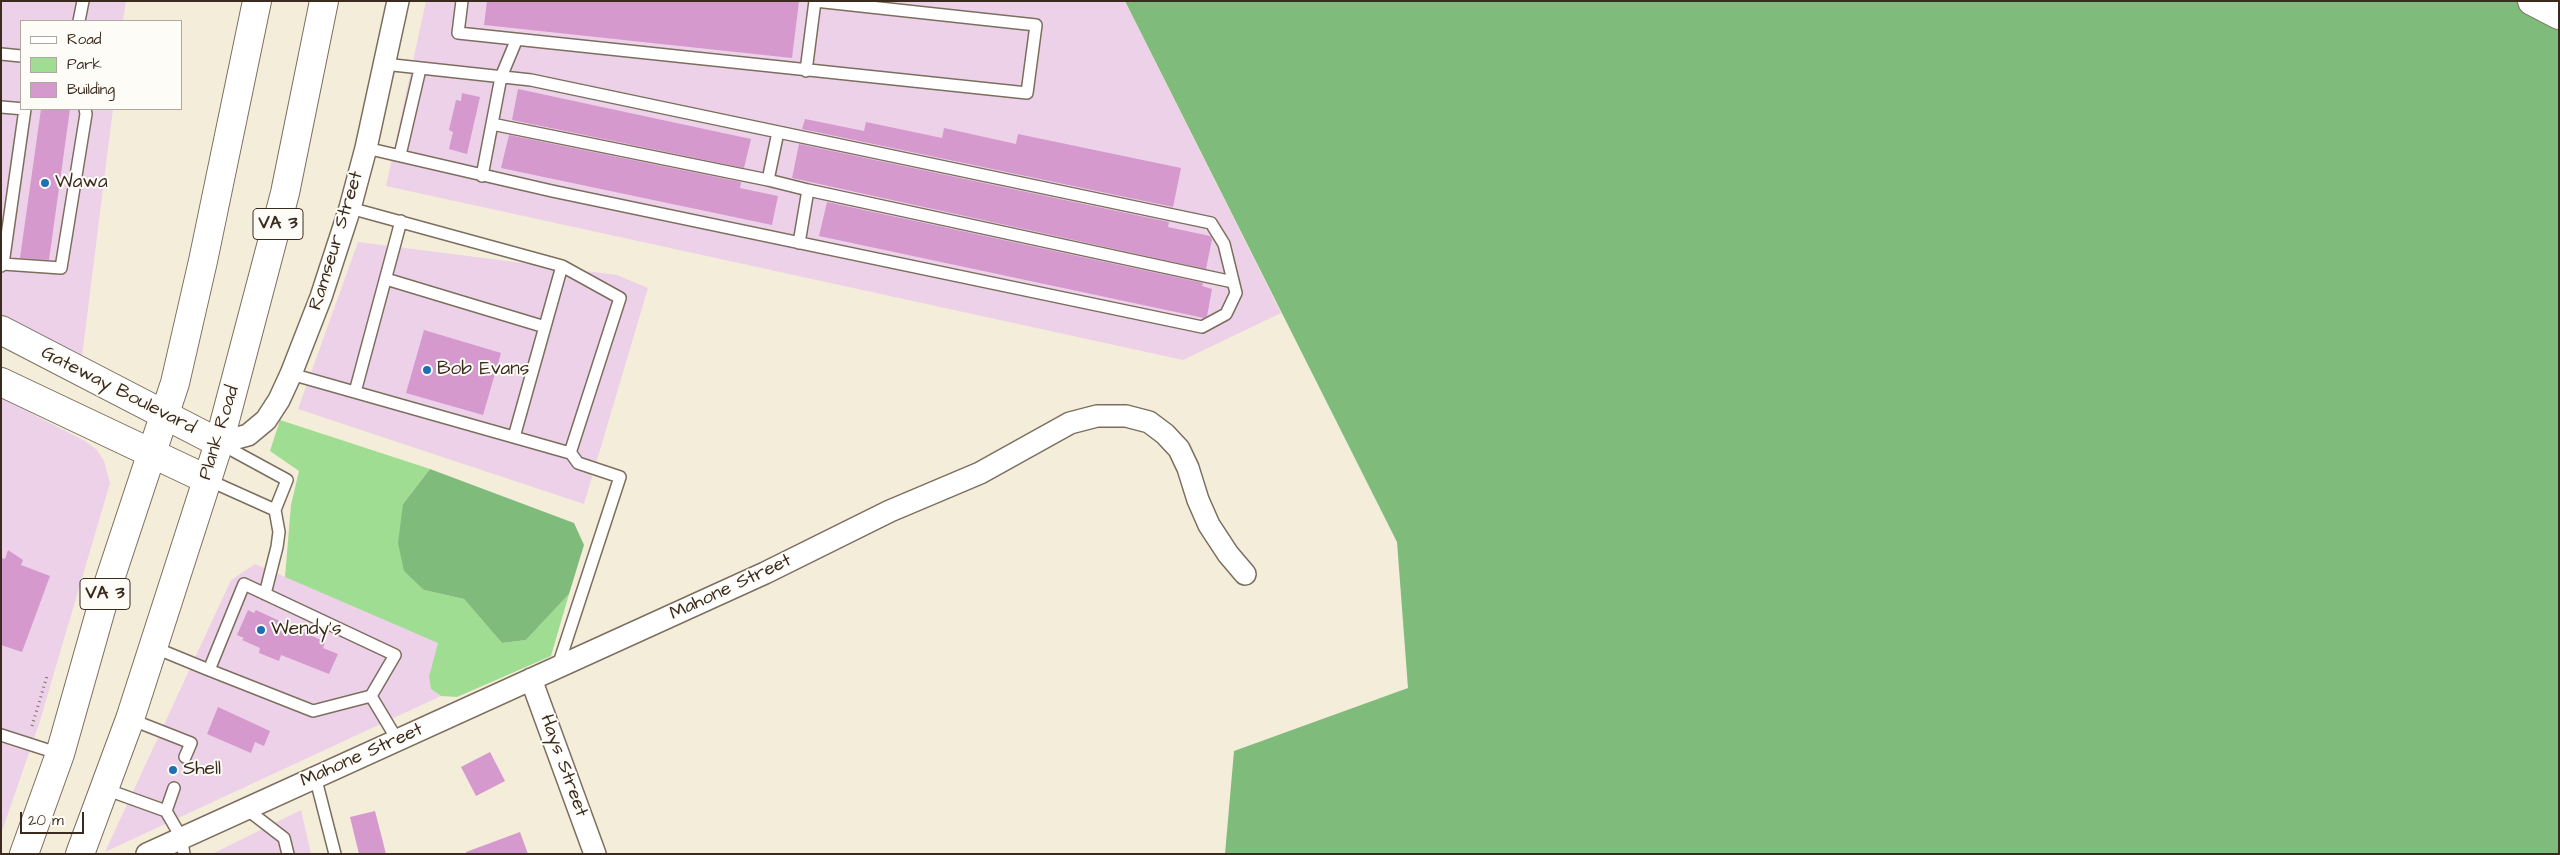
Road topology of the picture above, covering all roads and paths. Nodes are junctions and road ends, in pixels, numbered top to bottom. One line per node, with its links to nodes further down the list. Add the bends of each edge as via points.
1 (83, 1): 9 (lane)
2 (324, 1): 42 (main road, Plank Road / VA 3, via 285,193)
3 (398, 1): 13 (street, Ramseur Street)
4 (462, 1): 10 (lane, via 458,33)
5 (815, 1): 15 (lane); 15 (lane, via 1036,25 1027,93)
6 (2532, 1): 8 (main road)
7 (256, 4): 40 (main road, VA 3, via 203,261)
8 (2559, 16)
9 (79, 20)
10 (516, 41): 15 (lane); 16 (lane)
11 (1, 54): 12 (lane)
12 (20, 56)
13 (384, 64): 14 (lane); 23 (street, Ramseur Street)
14 (420, 69): 16 (lane); 24 (lane)
15 (806, 71)
16 (501, 77): 21 (lane); 22 (lane, via 532,80)
17 (1, 107): 18 (lane)
18 (20, 109)
19 (25, 110): 31 (lane)
20 (85, 110): 31 (lane, via 61,268)
21 (492, 124): 25 (lane); 26 (lane)
22 (778, 132): 26 (lane); 34 (lane, via 1211,223 1224,244)
23 (366, 148): 24 (lane); 28 (street, Ramseur Street)
24 (400, 155): 25 (lane)
25 (482, 176): 30 (lane)
26 (768, 180): 27 (lane)
27 (808, 190): 30 (lane); 34 (lane)
28 (350, 208): 29 (lane); 37 (street, Ramseur Street, via 322,297)
29 (402, 221): 32 (lane); 33 (lane)
30 (799, 243): 34 (lane, via 1202,327 1226,314 1236,293)
31 (2, 264)
32 (562, 266): 35 (lane); 43 (lane, via 620,298)
33 (386, 279): 35 (lane); 39 (lane)
34 (1233, 282)
35 (545, 327): 41 (lane)
36 (1, 330): 40 (main road, Gateway Boulevard)
37 (291, 374): 39 (lane); 42 (street, Ramseur Street, via 266,420 248,435)
38 (1, 382): 44 (main road)
39 (355, 392): 41 (lane)
40 (166, 414): 42 (main road, Gateway Boulevard); 44 (main road, VA 3)
41 (514, 437): 43 (lane)
42 (218, 443): 45 (main road, Plank Road / VA 3); 46 (lane, Gateway Boulevard, via 288,480)
43 (570, 452): 50 (lane, via 578,463 620,477)
44 (152, 454): 45 (main road); 59 (main road, VA 3, via 107,588)
45 (206, 479): 46 (lane); 49 (main road, Plank Road / VA 3)
46 (275, 510): 48 (lane, via 279,532)
47 (1245, 574): 50 (street, Mahone Street, via 1210,525 1188,468 1165,434 1149,422 1126,416 1098,416 1070,423 980,474 890,511 765,573)
48 (265, 594): 51 (lane, via 244,584); 54 (lane, via 395,655)
49 (153, 647): 51 (lane); 55 (main road, Plank Road / VA 3)
50 (558, 666): 53 (street, Mahone Street)
51 (209, 670): 54 (lane, via 313,711)
52 (47, 676): 56 (path)
53 (531, 679): 58 (street, Mahone Street); 72 (street, Hays Street)
54 (371, 696): 58 (lane)
55 (130, 720): 60 (lane, via 191,742); 63 (main road, Plank Road / VA 3)
56 (32, 726)
57 (1, 735): 59 (lane)
58 (398, 741): 61 (street, Mahone Street)
59 (60, 754): 67 (main road, VA 3)
60 (185, 757)
61 (315, 776): 64 (street, Mahone Street); 71 (lane)
62 (174, 788): 65 (lane)
63 (104, 789): 65 (lane); 68 (main road, Plank Road / VA 3)
64 (245, 808): 66 (street, Mahone Street); 70 (lane, via 284,838)
65 (166, 811): 66 (lane)
66 (182, 846): 69 (street, Mahone Street)
67 (24, 854)
68 (80, 854)
69 (147, 854)
70 (288, 854)
71 (335, 854)
72 (595, 854)

